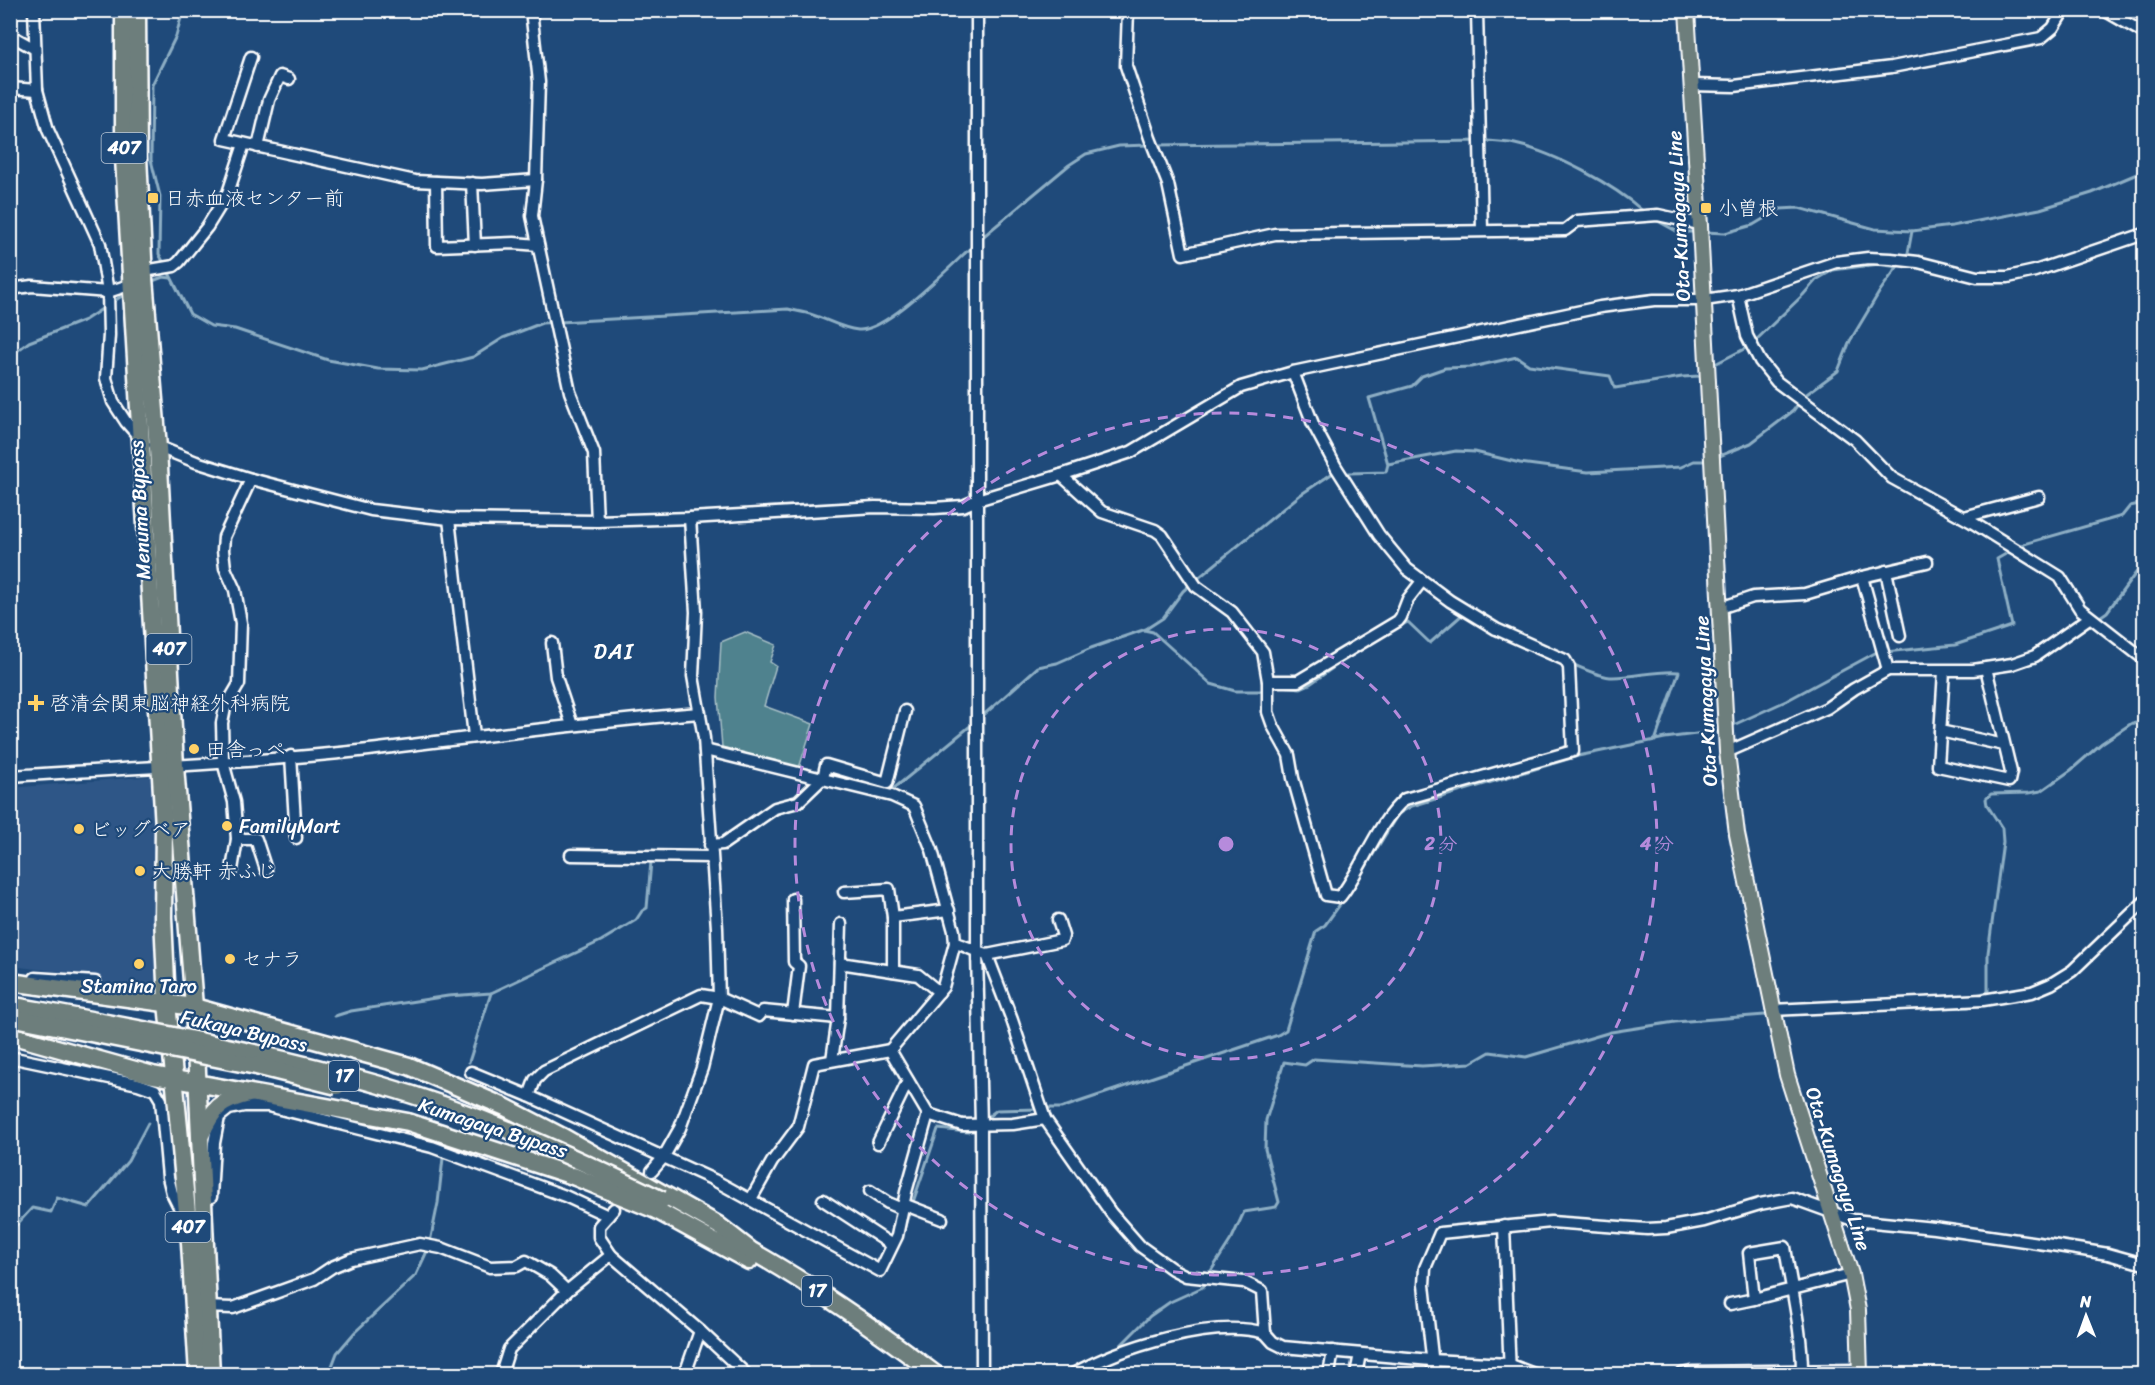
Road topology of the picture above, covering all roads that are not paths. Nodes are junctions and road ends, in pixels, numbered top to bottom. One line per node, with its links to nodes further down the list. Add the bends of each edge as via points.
1 (34, 10): 13 (street)
2 (124, 10): 29 (highway, Menuma Bypass / 407, via 124,158)
3 (137, 10): 29 (highway, Menuma Bypass / 407)
4 (531, 10): 21 (street, via 539,82)
5 (977, 10): 40 (street)
6 (1128, 10): 24 (street, via 1126,66 1168,184 1183,254 1275,234)
7 (1478, 10): 24 (street)
8 (1687, 10): 16 (main road, Ota-Kumagaya Line)
9 (2064, 10): 16 (street, via 2041,38 1892,67 1734,86)
10 (2104, 10): 11 (street)
11 (2145, 33)
12 (10, 35): 13 (street)
13 (34, 49): 18 (street)
14 (251, 57): 19 (street, via 224,139)
15 (289, 79): 20 (street, via 280,76 269,100)
16 (1691, 85): 25 (main road, Ota-Kumagaya Line)
17 (10, 88): 18 (street)
18 (37, 90): 31 (street, via 48,130 100,244)
19 (244, 144): 20 (street); 29 (street, via 228,194 207,227 179,262)
20 (258, 147): 22 (street, via 415,181)
21 (536, 180): 23 (street); 28 (street, via 532,216)
22 (436, 182): 23 (street); 27 (street, via 437,246)
23 (472, 183): 27 (street)
24 (1482, 230): 25 (street, via 1565,230 1577,222 1658,215)
25 (1700, 230): 33 (main road, Ota-Kumagaya Line)
26 (2145, 234): 32 (street, via 2008,277 1977,277 1909,261 1868,258 1836,262)
27 (475, 245): 28 (street)
28 (538, 245): 44 (street, via 570,392 594,453)
29 (141, 282): 31 (street); 35 (highway, Menuma Bypass / 407); 36 (highway, Menuma Bypass / 407)
30 (10, 289): 31 (street, via 32,286)
31 (108, 295): 35 (street, via 106,378 113,402)
32 (1738, 295): 33 (street); 41 (street, via 1749,339 1777,382 1855,440 1892,478)
33 (1704, 300): 34 (street, via 1654,300 1600,307); 49 (main road, Ota-Kumagaya Line)
34 (1293, 372): 37 (street, via 1241,387 1131,452); 48 (street, via 1312,424 1336,467 1379,535)
35 (140, 438): 36 (street); 68 (highway, Menuma Bypass / 407)
36 (158, 448): 38 (street); 68 (highway, Menuma Bypass / 407)
37 (1061, 475): 40 (street); 57 (street, via 1102,512 1162,536 1194,583 1245,627 1263,652)
38 (251, 479): 42 (street, via 371,510); 67 (street, via 224,537 225,568 236,590 242,645 239,684 223,715)
39 (2039, 497): 41 (street)
40 (977, 500): 43 (street, via 963,506 934,508 875,507); 85 (street)
41 (1964, 517): 50 (street, via 2060,577 2080,609)
42 (449, 519): 44 (street); 62 (street)
43 (690, 519): 44 (street); 59 (street, via 696,612 693,676)
44 (597, 521)
45 (1927, 562): 46 (street)
46 (1886, 571): 47 (street); 51 (street)
47 (1862, 577): 49 (street, via 1805,594 1753,597); 55 (street)
48 (1422, 580): 57 (street, via 1398,621 1298,681); 57 (street, via 1496,629 1567,664 1573,751 1405,799 1392,811 1340,897 1326,894 1289,755 1268,712)
49 (1720, 608): 65 (main road, Ota-Kumagaya Line)
50 (2093, 620): 53 (street); 54 (street, via 2035,656)
51 (1900, 636)
52 (552, 643): 60 (street, via 556,676)
53 (2145, 659)
54 (1986, 668): 56 (street); 63 (street)
55 (1888, 670): 56 (street); 65 (street, via 1827,708)
56 (1944, 671): 61 (street)
57 (1268, 682)
58 (905, 711): 70 (street, via 887,783 826,765)
59 (700, 713): 60 (street); 64 (street)
60 (572, 725): 62 (street)
61 (1940, 731): 63 (street); 63 (street, via 1938,766 2009,781 2011,772)
62 (474, 736): 66 (street)
63 (2004, 745)
64 (705, 750): 70 (street); 73 (street)
65 (1727, 752): 96 (main road, Ota-Kumagaya Line, via 1737,834)
66 (291, 756): 67 (street); 71 (street)
67 (223, 762): 68 (street); 72 (street, via 234,801)
68 (167, 767): 69 (street); 93 (highway, Menuma Bypass / 407, via 163,906); 95 (highway, Menuma Bypass / 407)
69 (10, 776)
70 (823, 778): 73 (street, via 798,802 775,808); 80 (street, via 892,796 914,806 932,850)
71 (296, 838)
72 (237, 839): 75 (street); 76 (street, via 256,839)
73 (711, 853): 74 (street); 92 (street)
74 (571, 855)
75 (232, 870)
76 (266, 870)
77 (844, 892): 81 (street, via 889,889)
78 (793, 899): 97 (street, via 794,962 799,966)
79 (2145, 902): 96 (street, via 2072,970 2032,992 1963,1001)
80 (949, 910): 81 (street); 84 (street)
81 (893, 917): 87 (street)
82 (1058, 920): 85 (street, via 1062,940)
83 (841, 924): 86 (street)
84 (955, 943): 85 (street); 90 (street)
85 (982, 954): 111 (street, via 1012,1020); 112 (street)
86 (840, 963): 87 (street); 99 (street)
87 (893, 971): 90 (street, via 918,975)
88 (10, 976): 91 (street, via 95,982)
89 (10, 981): 91 (highway, 17)
90 (939, 992): 101 (street)
91 (98, 994): 93 (highway, 17)
92 (719, 998): 97 (street, via 759,1016 763,1011); 109 (street, via 701,995 544,1071); 115 (street, via 702,1068 681,1128)
93 (167, 1003): 95 (highway, 17); 105 (highway, 407)
94 (10, 1005): 120 (highway, Fukaya Bypass / 17, bridge, via 257,1054 380,1085 571,1156)
95 (194, 1007): 107 (highway, 407); 127 (highway, 17, via 409,1066 505,1107 718,1225)
96 (1772, 1010): 122 (main road, Ota-Kumagaya Line, via 1793,1097)
97 (794, 1014): 99 (street)
98 (10, 1017): 120 (highway, Fukaya Bypass / 17, bridge, via 256,1066 377,1095 514,1143)
99 (838, 1018): 103 (street)
100 (10, 1035): 105 (highway, Kumagaya Bypass / 17)
101 (890, 1050): 103 (street); 106 (street)
102 (10, 1057): 124 (street, via 154,1090 161,1100 168,1177)
103 (832, 1060): 118 (street, via 814,1064 798,1127)
104 (471, 1072): 109 (street)
105 (174, 1079): 107 (highway, Kumagaya Bypass / 17); 124 (highway, 407)
106 (908, 1081): 110 (street); 114 (street)
107 (197, 1082): 108 (highway, Kumagaya Bypass / 17); 113 (highway, 407)
108 (255, 1093): 113 (highway, 407, via 223,1103 213,1111); 120 (highway, Kumagaya Bypass / 17, bridge, via 408,1122)
109 (529, 1096): 115 (street)
110 (928, 1114): 112 (street, via 962,1125); 121 (street)
111 (1044, 1117): 112 (street, via 1013,1124); 138 (street, via 1111,1213 1140,1246 1186,1276 1244,1282 1262,1291)
112 (977, 1125): 155 (street)
113 (200, 1138): 128 (highway, 407)
114 (878, 1143)
115 (663, 1158): 116 (street); 118 (street)
116 (652, 1171)
117 (870, 1191): 121 (street)
118 (751, 1200): 126 (street, via 880,1271)
119 (822, 1200): 126 (street)
120 (659, 1205): 127 (highway, Kumagaya Bypass / 17); 139 (highway, Kumagaya Bypass / 17)
121 (903, 1207): 123 (street); 126 (street)
122 (1832, 1214): 125 (street, via 1792,1198 1666,1228 1551,1222); 130 (street, via 1853,1220 2052,1245); 131 (main road, Ota-Kumagaya Line)
123 (942, 1219)
124 (188, 1226): 136 (highway, 407)
125 (1504, 1226): 142 (street, via 1440,1233 1425,1268); 145 (street)
126 (892, 1245)
127 (749, 1249): 139 (highway, Kumagaya Bypass / 17)
128 (204, 1252): 129 (street, via 211,1251 210,1184 219,1117 229,1109 268,1106 432,1147 611,1213 599,1226 599,1237); 136 (highway, 407)
129 (611, 1255): 133 (street); 137 (street)
130 (2145, 1264)
131 (1851, 1274): 132 (street); 147 (main road, Ota-Kumagaya Line, via 1858,1310)
132 (1791, 1289): 134 (street); 134 (street, via 1785,1247 1749,1253); 146 (street)
133 (567, 1291): 136 (street, via 526,1261 517,1266 490,1267 428,1246 351,1259 314,1279 233,1308); 150 (street, via 509,1349)
134 (1754, 1299): 135 (street)
135 (1730, 1304)
136 (200, 1307): 148 (highway, 407); 149 (highway, 407)
137 (700, 1331): 151 (street); 152 (street)
138 (1265, 1333): 140 (street, via 1283,1347); 156 (street, via 1230,1329 1191,1334 1123,1352)
139 (881, 1340): 153 (highway, Kumagaya Bypass / 17); 154 (highway, Kumagaya Bypass / 17)
140 (1333, 1351): 141 (street); 157 (street)
141 (1360, 1354): 142 (street); 158 (street)
142 (1431, 1360): 143 (street); 159 (street)
143 (1469, 1363): 144 (street); 160 (street)
144 (1495, 1369): 145 (street)
145 (1509, 1369): 161 (street)
146 (1802, 1371): 147 (street); 162 (street)
147 (1860, 1372)
148 (198, 1374)
149 (211, 1374)
150 (501, 1374)
151 (685, 1374)
152 (746, 1374)
153 (916, 1374)
154 (935, 1374)
155 (982, 1374)
156 (1073, 1374)
157 (1329, 1374)
158 (1356, 1374)
159 (1434, 1374)
160 (1455, 1374)
161 (1534, 1374)
162 (1682, 1374)

